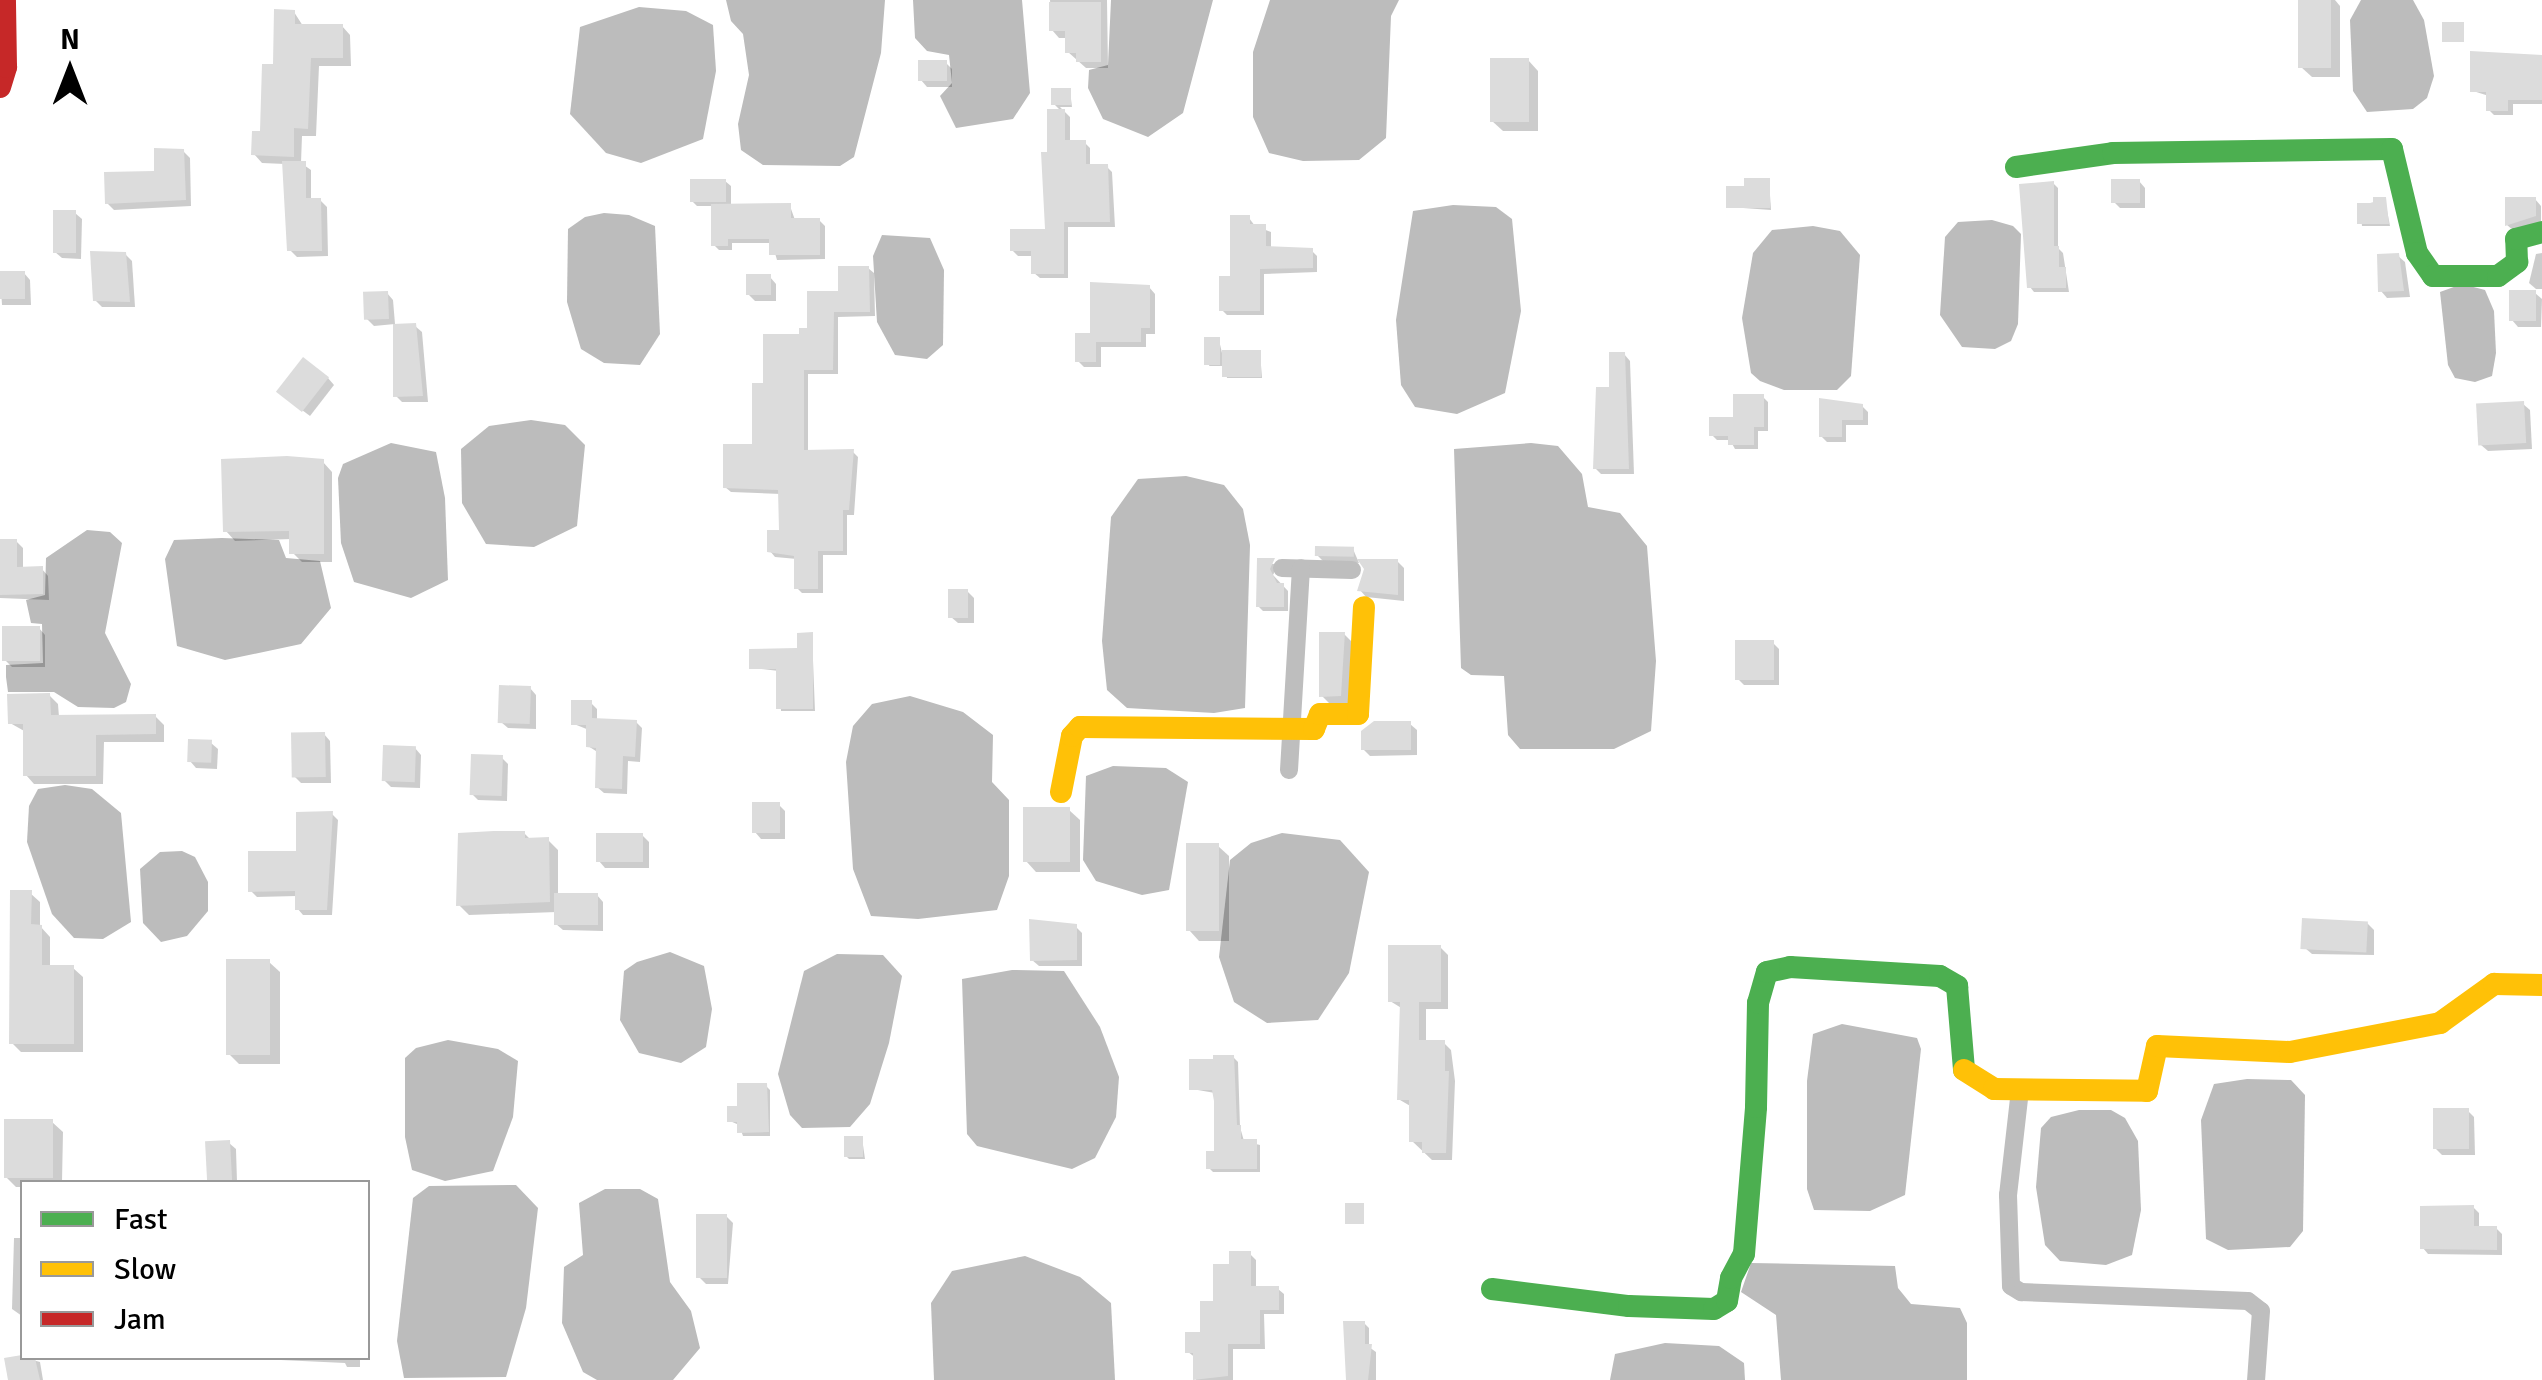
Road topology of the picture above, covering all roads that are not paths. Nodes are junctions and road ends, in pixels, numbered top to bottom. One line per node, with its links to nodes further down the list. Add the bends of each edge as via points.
1 (4, 0): 2 (street, via 6,66)
2 (0, 87)
3 (2016, 166): 4 (street, via 2113,153 2392,149 2416,253 2432,276 2498,276 2517,262 2516,238)
4 (2542, 232)
5 (1352, 570): 7 (street, via 1291,568)
6 (1364, 607): 7 (street, via 1358,714 1320,714 1314,730)
7 (1290, 730): 8 (street); 9 (street, via 1080,726)
8 (1289, 770)
9 (1061, 792)
10 (2542, 985): 11 (street, via 2494,984 2440,1022 2290,1052 2157,1046 2147,1091)
11 (2020, 1090): 12 (street, via 1994,1089 1964,1070 1957,986 1940,976 1790,967 1767,972 1758,1002 1744,1254 1727,1301 1714,1310 1629,1306); 13 (street, via 2008,1194 2011,1286 2021,1292 2248,1301 2261,1311)
12 (1492, 1289)
13 (2256, 1380)

